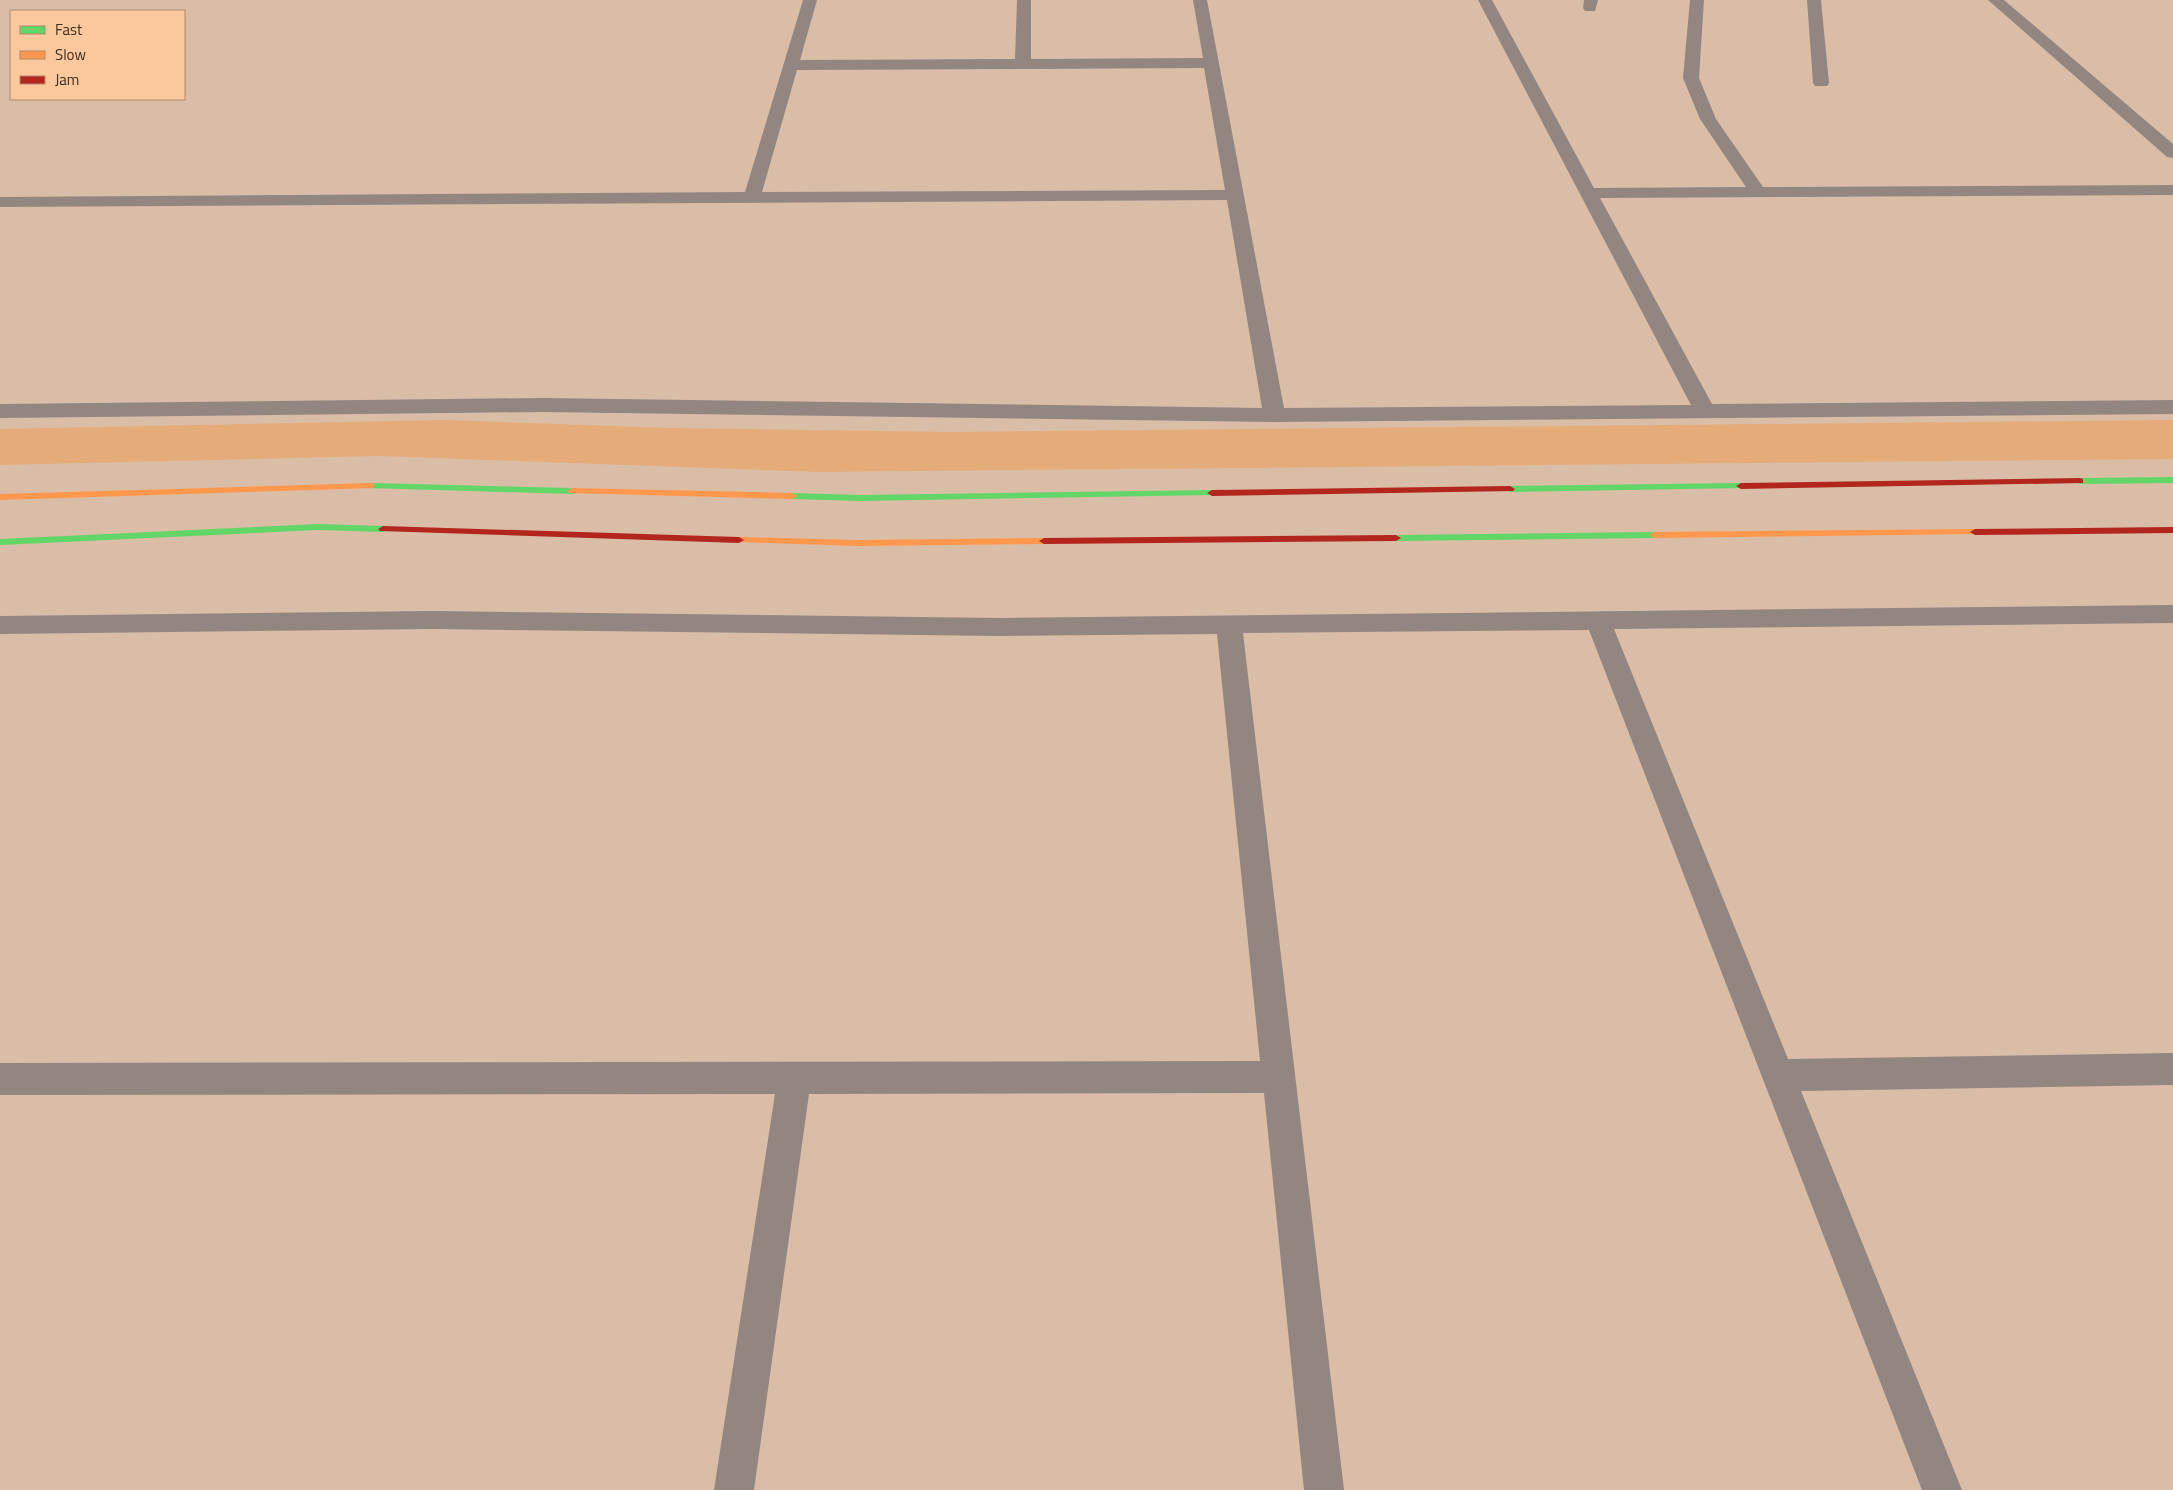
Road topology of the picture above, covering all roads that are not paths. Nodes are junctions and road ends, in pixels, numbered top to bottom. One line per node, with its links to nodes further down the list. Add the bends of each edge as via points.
1 (810, 0): 10 (street)
2 (1024, 0): 9 (street)
3 (1200, 0): 8 (street)
4 (1485, 0): 15 (street)
5 (1696, 0): 14 (street, via 1691,78 1708,119)
6 (1814, 0): 11 (street)
7 (1995, 0): 12 (street)
8 (1211, 63): 9 (street); 16 (street)
9 (1023, 64): 10 (street)
10 (791, 65): 17 (street)
11 (1821, 83)
12 (2173, 153)
13 (2173, 190): 14 (street)
14 (1758, 192): 15 (street)
15 (1588, 193): 21 (street)
16 (1235, 195): 17 (street); 22 (street)
17 (752, 198): 18 (street)
18 (0, 202)
19 (2173, 407): 21 (street)
20 (0, 411): 22 (street, via 542,405)
21 (1705, 411): 22 (street)
22 (1274, 415)
23 (2173, 480): 24 (street, via 860,498 346,485)
24 (0, 497)
25 (2173, 530): 26 (street, via 856,543 317,527)
26 (0, 542)
27 (2173, 614): 28 (street)
28 (1598, 620): 29 (street); 32 (street)
29 (1229, 624): 30 (street, via 999,627 432,620); 34 (street)
30 (0, 625)
31 (2173, 1069): 32 (street)
32 (1778, 1075): 38 (street)
33 (794, 1078): 34 (street); 35 (street); 36 (street)
34 (1278, 1078): 37 (street)
35 (0, 1079)
36 (734, 1490)
37 (1324, 1490)
38 (1942, 1490)

